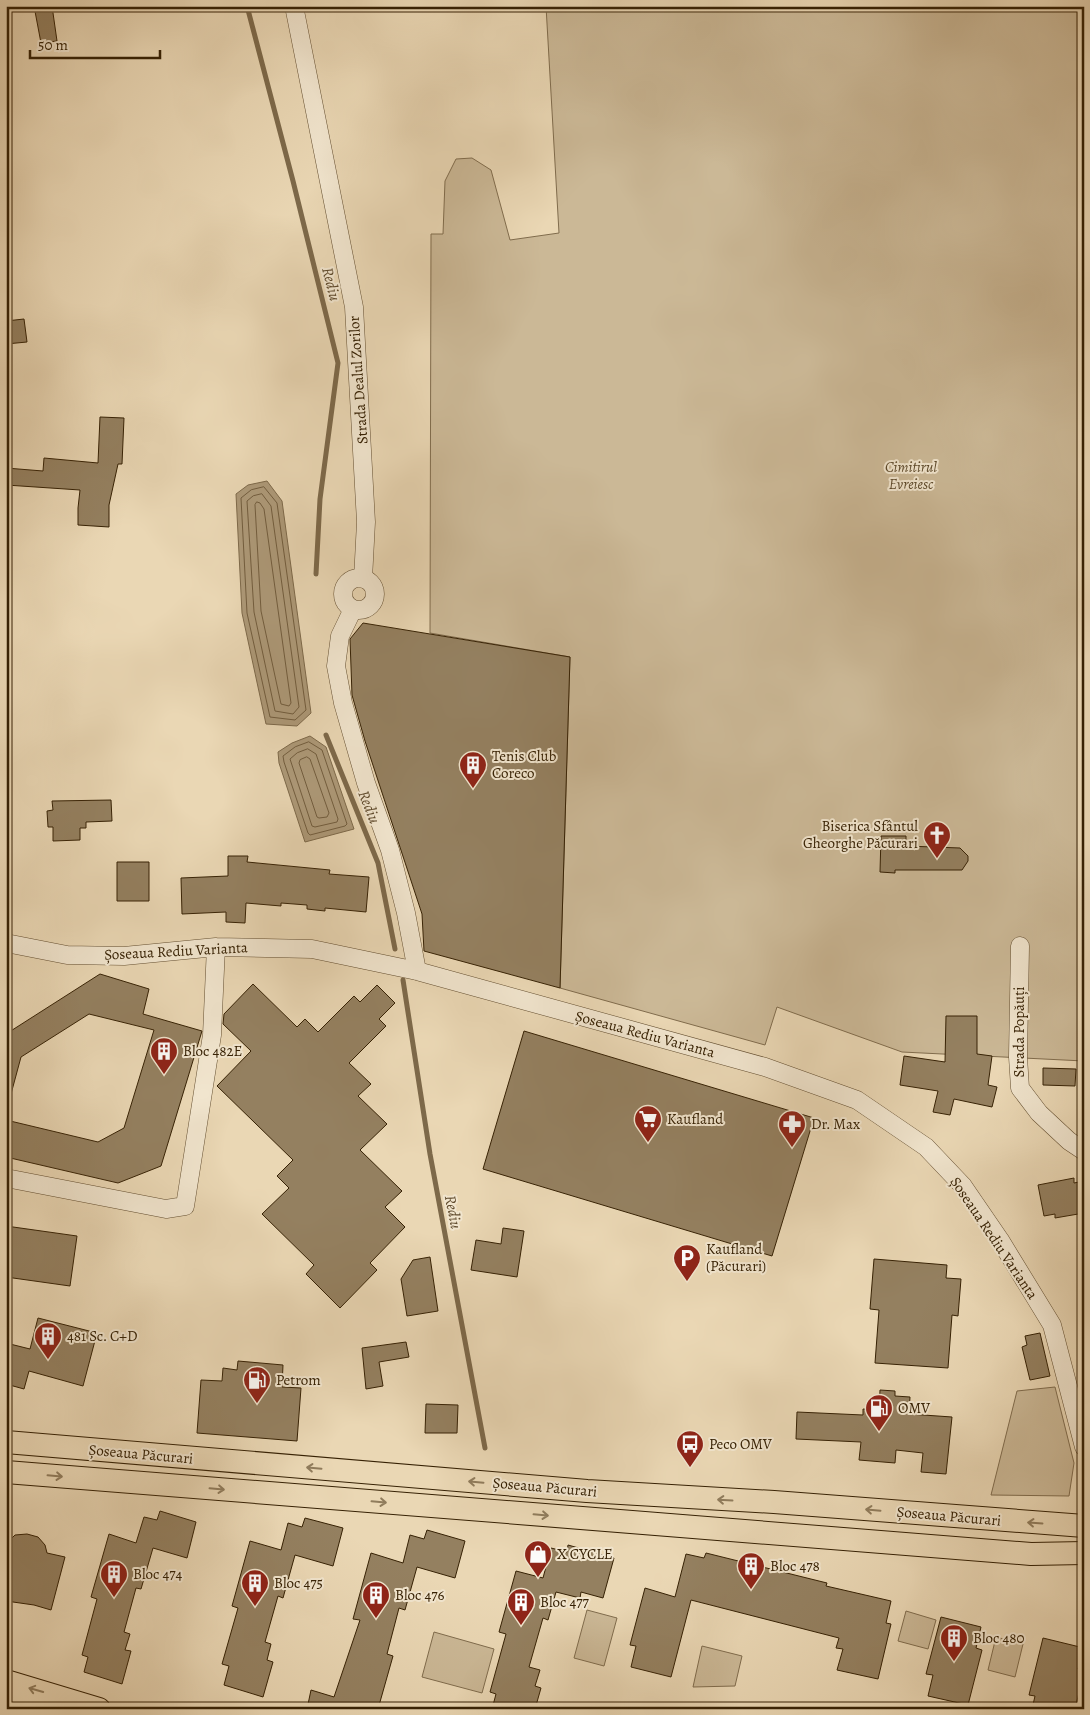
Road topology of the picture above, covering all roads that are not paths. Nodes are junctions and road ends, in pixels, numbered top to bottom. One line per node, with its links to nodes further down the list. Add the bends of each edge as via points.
1 (294, 6): 5 (street, Strada Dealul Zorilor, via 354,308 366,522 363,579 353,579 343,592 345,602 353,609 340,636 336,666 366,783 390,850)
2 (6, 943): 4 (street, Șoseaua Rediu Varianta, via 67,955 124,956)
3 (1020, 946): 6 (street, Strada Popăuți, via 1020,1088 1039,1113)
4 (216, 947): 5 (street, Șoseaua Rediu Varianta, via 312,949); 7 (street, via 212,1035 184,1206 166,1209)
5 (417, 971): 9 (street, Șoseaua Rediu Varianta, via 765,1067 858,1100 918,1141 964,1186 1052,1325)
6 (1084, 1151)
7 (6, 1178)
8 (6, 1442): 11 (main road, Șoseaua Păcurari, one-way to 8, via 588,1491)
9 (1084, 1448)
10 (6, 1472): 12 (main road, Șoseaua Păcurari, one-way to 12, via 1031,1554)
11 (1084, 1526)
12 (1084, 1553)
13 (6, 1681): 16 (main road, one-way to 13)
14 (6, 1700): 15 (main road)
15 (36, 1709)
16 (99, 1709)

